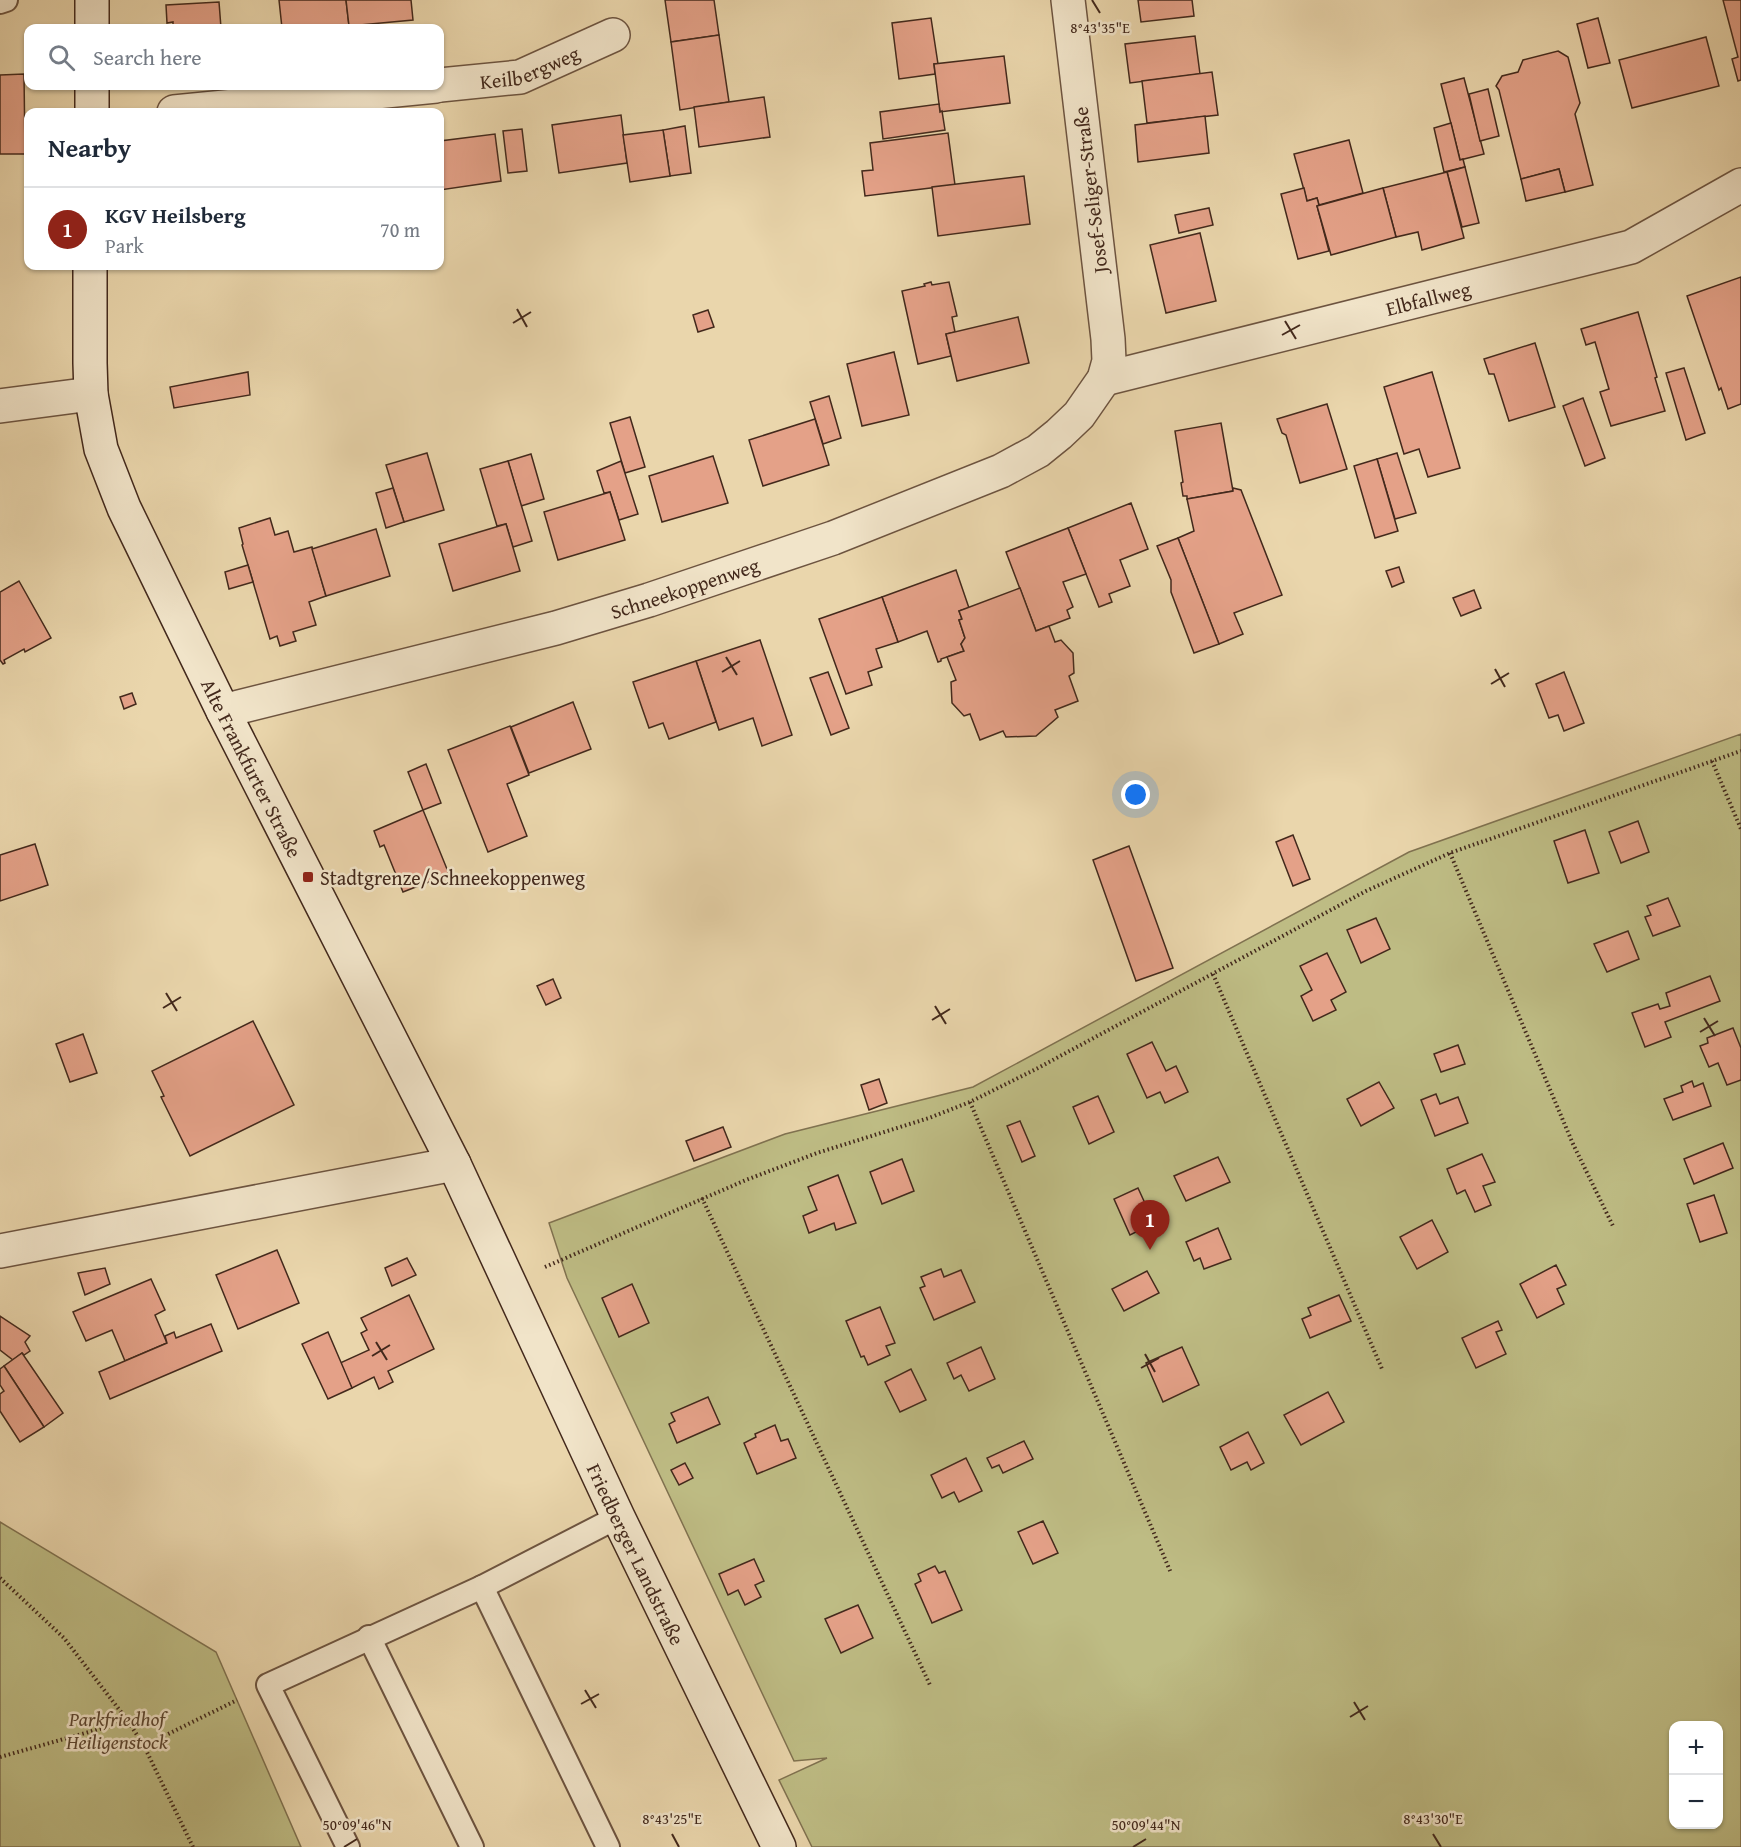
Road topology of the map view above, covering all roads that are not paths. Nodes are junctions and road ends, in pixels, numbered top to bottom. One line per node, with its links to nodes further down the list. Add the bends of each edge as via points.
1 (6, 0): 4 (lane)
2 (92, 0): 5 (street)
3 (1068, 0): 14 (street, Josef-Seliger-Straße, via 1108,339 1109,361)
4 (0, 2)
5 (92, 24)
6 (613, 35): 7 (street, Keilbergweg, via 520,77)
7 (444, 84)
8 (92, 90): 10 (street)
9 (389, 90): 11 (street, Keilbergweg)
10 (92, 108)
11 (213, 108)
12 (1741, 185): 14 (street, Elbfallweg, via 1631,247)
13 (90, 270): 15 (street, Alte Frankfurter Straße)
14 (1104, 379): 17 (street, Schneekoppenweg, via 1079,415 1021,460 833,538 556,628)
15 (92, 394): 16 (street); 17 (street, Alte Frankfurter Straße, via 109,472)
16 (0, 406)
17 (223, 711): 18 (street, Alte Frankfurter Straße)
18 (454, 1164): 19 (street); 20 (street, Alte Frankfurter Straße)
19 (0, 1251)
20 (503, 1270): 21 (street, Friedberger Landstraße)
21 (618, 1517): 22 (lane); 27 (street, Friedberger Landstraße)
22 (482, 1587): 23 (lane); 26 (lane)
23 (369, 1637): 24 (lane, via 268,1685); 25 (lane)
24 (348, 1847)
25 (472, 1847)
26 (609, 1847)
27 (779, 1847)

